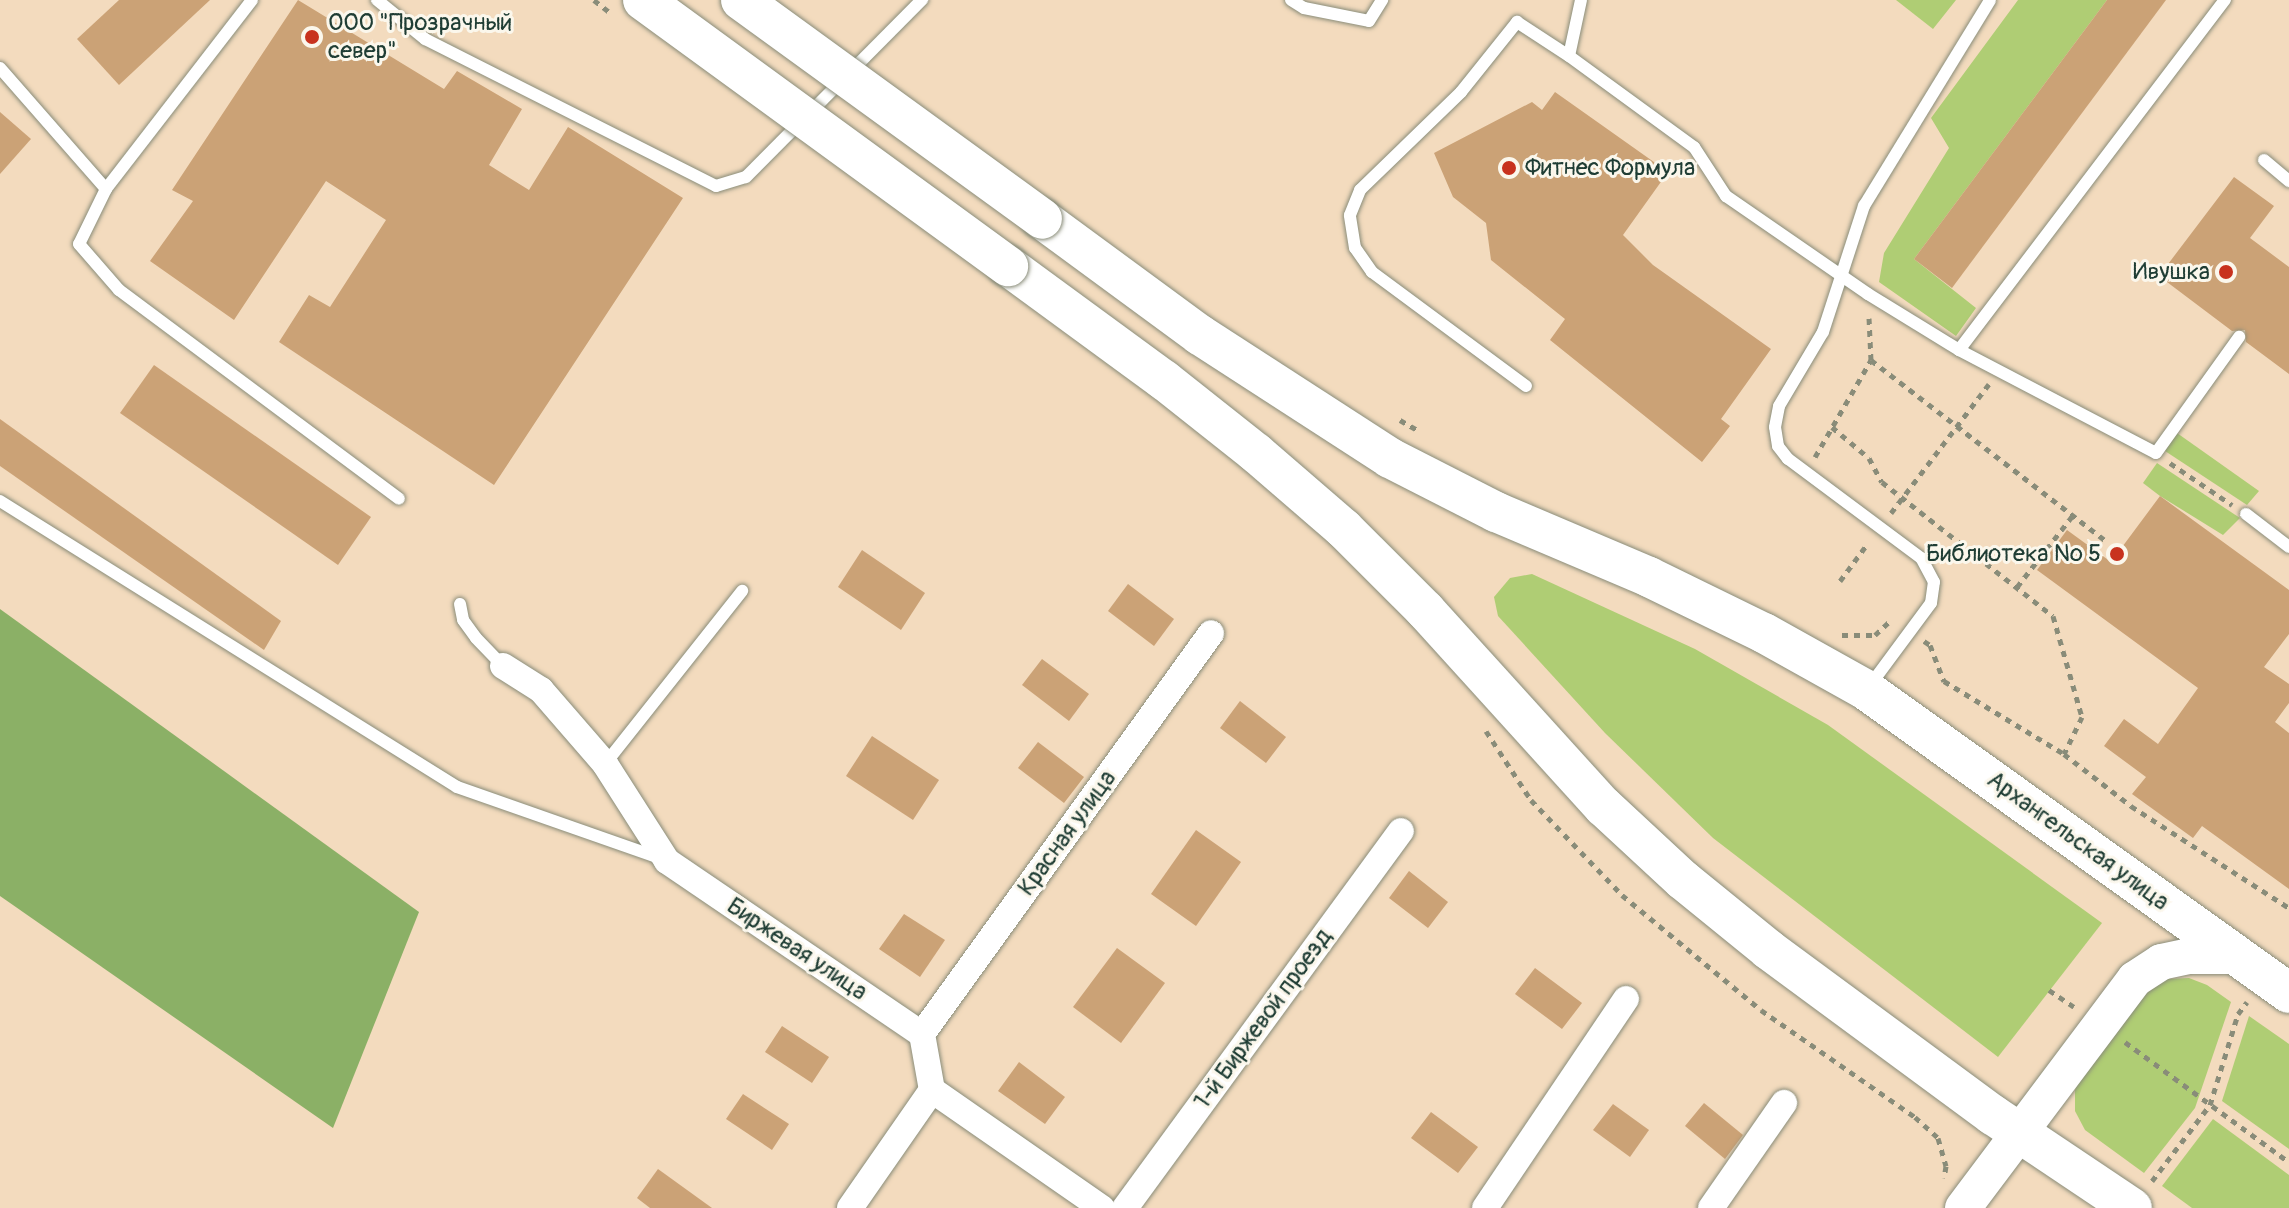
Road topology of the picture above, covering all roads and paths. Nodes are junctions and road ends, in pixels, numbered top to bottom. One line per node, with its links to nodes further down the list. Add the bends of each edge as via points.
1 (252, 0): 15 (lane)
2 (377, 0): 5 (lane, via 425,39 716,186 746,177)
3 (643, 0): 60 (main road, bridge, via 1164,380 1256,453 1344,529 1603,806 1683,880 1769,950)
4 (741, 0): 45 (main road, Архангельская улица, bridge, via 1200,335 1390,458 1764,633)
5 (922, 0)
6 (1291, 0): 7 (lane, via 1304,8 1369,21)
7 (1382, 0)
8 (1581, 0): 11 (lane)
9 (1990, 0): 16 (lane, via 1864,206)
10 (2225, 0): 19 (lane)
11 (1569, 56): 16 (lane, via 1694,147 1726,196); 22 (lane, via 1517,22 1461,92 1360,190 1350,215 1355,248 1372,272)
12 (0, 68): 15 (lane)
13 (2264, 160): 14 (lane)
14 (2289, 181)
15 (106, 189): 30 (lane, via 79,244 119,290)
16 (1841, 275): 17 (lane); 28 (lane, via 1823,332 1779,406 1775,427 1778,446)
17 (1868, 294): 19 (lane); 20 (path)
18 (2239, 337): 27 (lane)
19 (1959, 350): 21 (lane)
20 (1871, 360): 24 (path); 25 (path)
21 (1999, 371): 24 (path); 27 (lane)
22 (1526, 386)
23 (1388, 413): 26 (path)
24 (1956, 425): 29 (path); 33 (path)
25 (1832, 427): 28 (path); 29 (path, via 1869,458 1882,482)
26 (1428, 435)
27 (2156, 453): 32 (path)
28 (1807, 471): 34 (lane)
29 (1905, 497): 34 (path); 38 (path)
30 (399, 499)
31 (0, 501): 50 (lane, via 457,787)
32 (2246, 514): 36 (lane)
33 (2073, 515): 35 (path); 38 (path)
34 (1881, 525): 37 (path); 42 (lane, via 1921,558 1934,582 1931,603)
35 (2105, 540)
36 (2289, 547)
37 (1840, 581)
38 (2017, 587): 47 (path, via 2053,616 2082,717)
39 (742, 591): 48 (lane)
40 (460, 604): 44 (lane, via 463,620)
41 (1834, 630): 42 (path, via 1846,637 1875,635 1892,619)
42 (1912, 632): 45 (lane); 47 (path, via 1930,645 1944,681)
43 (1211, 633): 56 (street, Красная улица)
44 (503, 666): 48 (street, Биржевая улица, via 541,690)
45 (1866, 690): 52 (main road, Архангельская улица)
46 (1480, 723): 63 (path, via 1531,800 1622,895 1761,1010 1938,1138)
47 (2064, 754): 51 (path, via 2131,806)
48 (605, 764): 50 (street, Биржевая улица)
49 (1401, 831): 66 (street, 1-й Биржевой проезд)
50 (667, 861): 56 (street, Биржевая улица)
51 (2289, 908)
52 (2265, 976): 55 (main road, via 2190,956 2161,962 2135,979); 59 (path, via 2238,1014)
53 (2049, 990): 55 (path)
54 (1626, 999): 67 (street)
55 (2099, 1023): 59 (path); 60 (main road)
56 (922, 1034): 57 (street)
57 (932, 1090): 64 (street); 65 (street)
58 (1784, 1103): 68 (street)
59 (2210, 1105): 61 (path); 62 (path)
60 (2017, 1132): 62 (main road); 63 (main road)
61 (2289, 1162)
62 (2141, 1196)
63 (1953, 1197)
64 (1088, 1204)
65 (850, 1208)
66 (1125, 1208)
67 (1485, 1208)
68 (1711, 1208)

